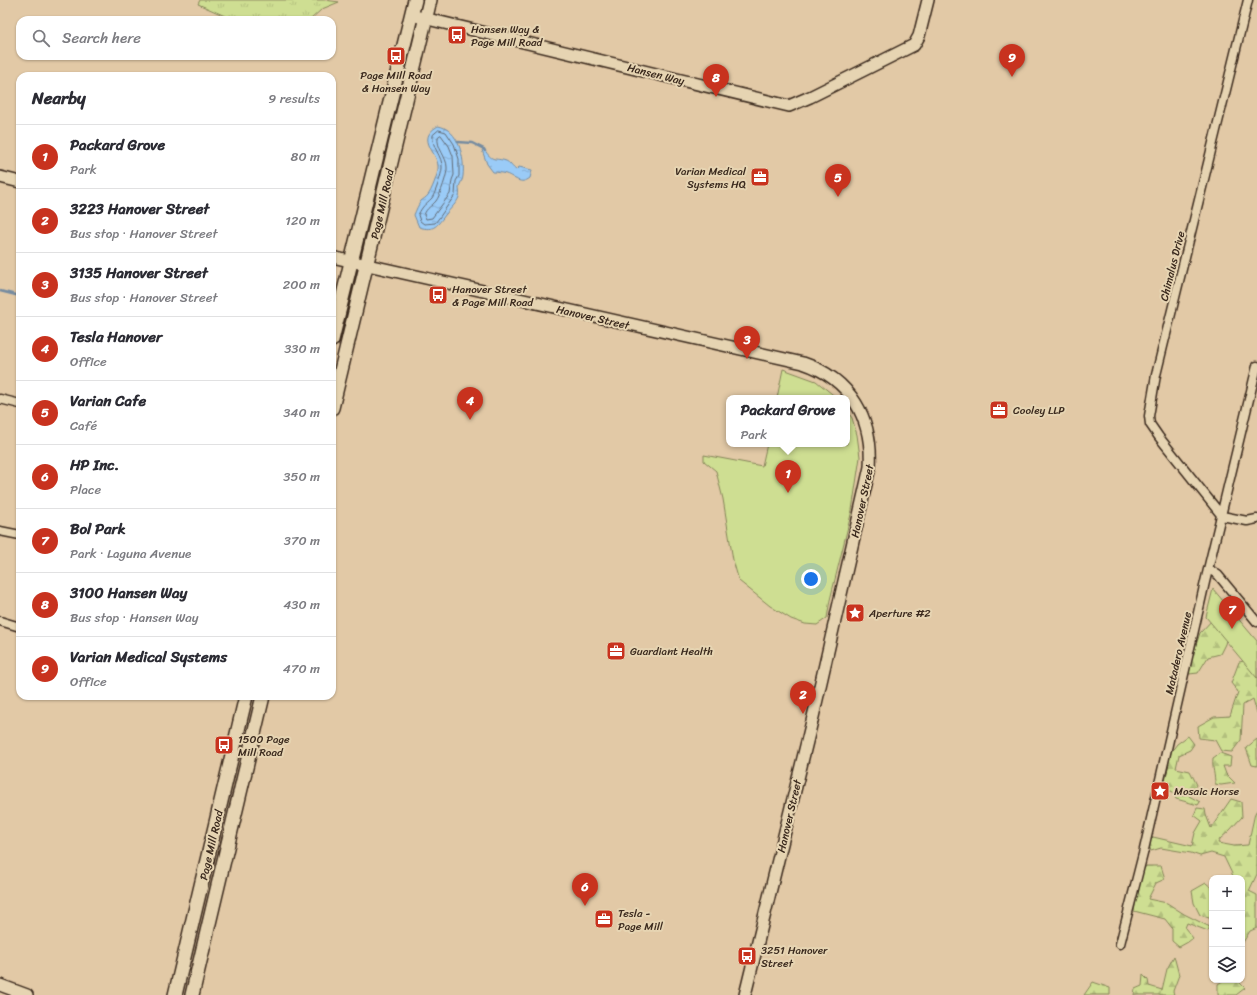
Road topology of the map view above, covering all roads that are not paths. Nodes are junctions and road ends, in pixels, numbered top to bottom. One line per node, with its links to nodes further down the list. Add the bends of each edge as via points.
1 (415, 0): 5 (main road, Page Mill Road)
2 (430, 0): 6 (main road, Page Mill Road)
3 (928, 0): 6 (street, Hansen Way, via 920,36 914,45 789,106)
4 (1248, 0): 17 (street, Chimalus Drive, via 1158,367 1149,416 1150,424 1159,437)
5 (411, 15): 6 (street, Hansen Way); 10 (main road, Page Mill Road)
6 (426, 19): 11 (main road, Page Mill Road)
7 (0, 177): 8 (street)
8 (16, 181)
9 (336, 258): 10 (street, Hanover Street)
10 (350, 262): 11 (street, Hanover Street); 12 (main road, Page Mill Road)
11 (367, 265): 14 (main road, Page Mill Road); 32 (street, Hanover Street, via 803,363 831,376 856,402 869,437 870,468)
12 (336, 323)
13 (1257, 366): 17 (street, Matadero Avenue)
14 (336, 392)
15 (0, 399): 16 (street)
16 (16, 403)
17 (1222, 516): 18 (street); 21 (street, Matadero Avenue)
18 (1257, 519)
19 (0, 530): 20 (street)
20 (16, 534)
21 (1208, 569): 23 (street, via 1218,575); 27 (street, Matadero Avenue)
22 (0, 621): 24 (street)
23 (1257, 622)
24 (16, 626)
25 (245, 700): 30 (main road, Page Mill Road)
26 (262, 700): 31 (main road, Page Mill Road)
27 (1120, 944)
28 (0, 985): 29 (street)
29 (26, 995)
30 (175, 995)
31 (192, 995)
32 (745, 995)

